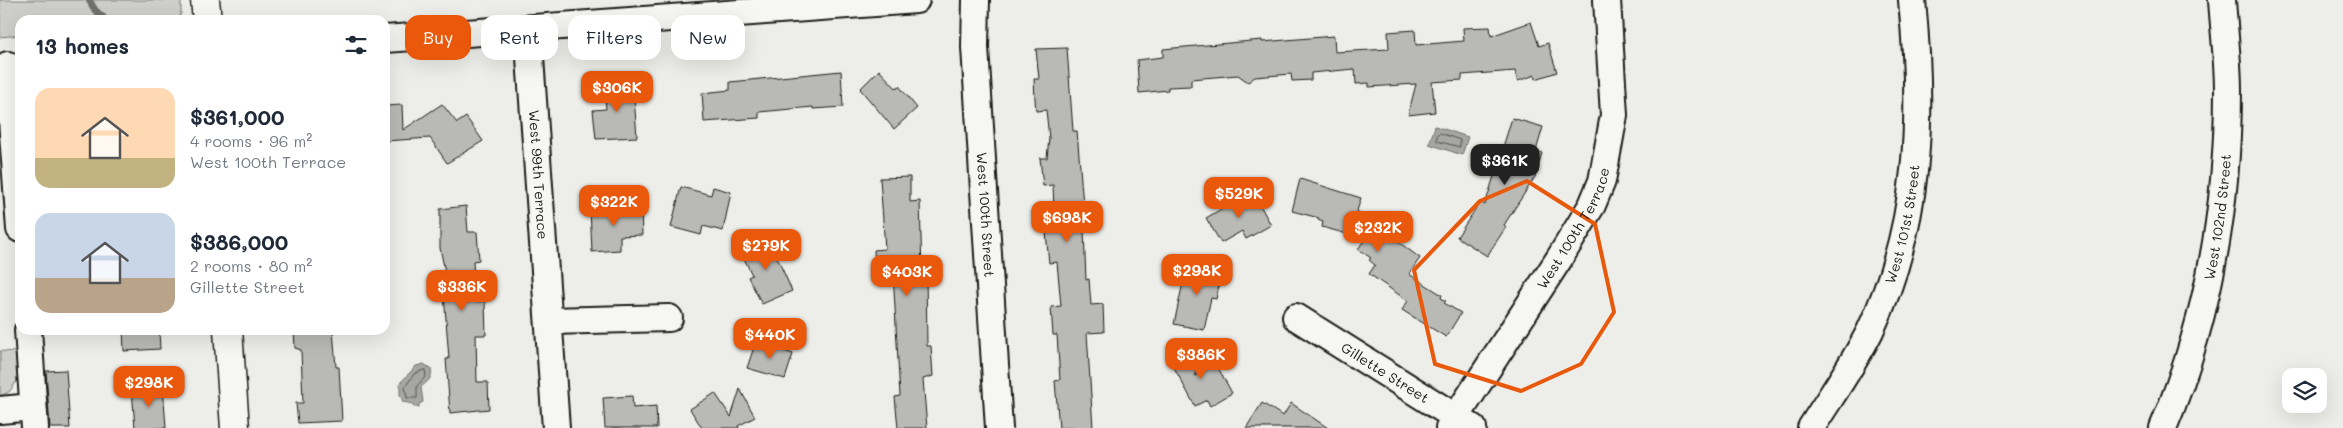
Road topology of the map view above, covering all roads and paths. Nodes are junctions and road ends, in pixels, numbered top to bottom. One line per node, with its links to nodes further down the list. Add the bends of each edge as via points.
1 (205, 0): 7 (street)
2 (916, 0): 8 (street)
3 (976, 0): 24 (street, West 100th Street, via 982,175)
4 (1607, 0): 21 (street, West 100th Terrace, via 1614,115 1602,181 1592,205)
5 (1912, 0): 25 (street, West 101st Street, via 1919,108 1916,166 1906,225 1870,331)
6 (2222, 0): 26 (street, West 102nd Street, via 2228,90 2226,169 2216,248 2197,332)
7 (206, 15)
8 (558, 28)
9 (481, 33): 10 (street)
10 (390, 40)
11 (530, 60): 16 (street, West 99th Terrace)
12 (9, 64): 13 (street)
13 (15, 155)
14 (1296, 317): 21 (street, Gillette Street)
15 (669, 318): 16 (street)
16 (549, 321): 23 (street, West 99th Terrace)
17 (28, 335): 20 (street)
18 (228, 335): 22 (street)
19 (0, 410): 20 (street)
20 (34, 418)
21 (1460, 424)
22 (235, 428)
23 (556, 428)
24 (1000, 428)
25 (1811, 428)
26 (2163, 428)

